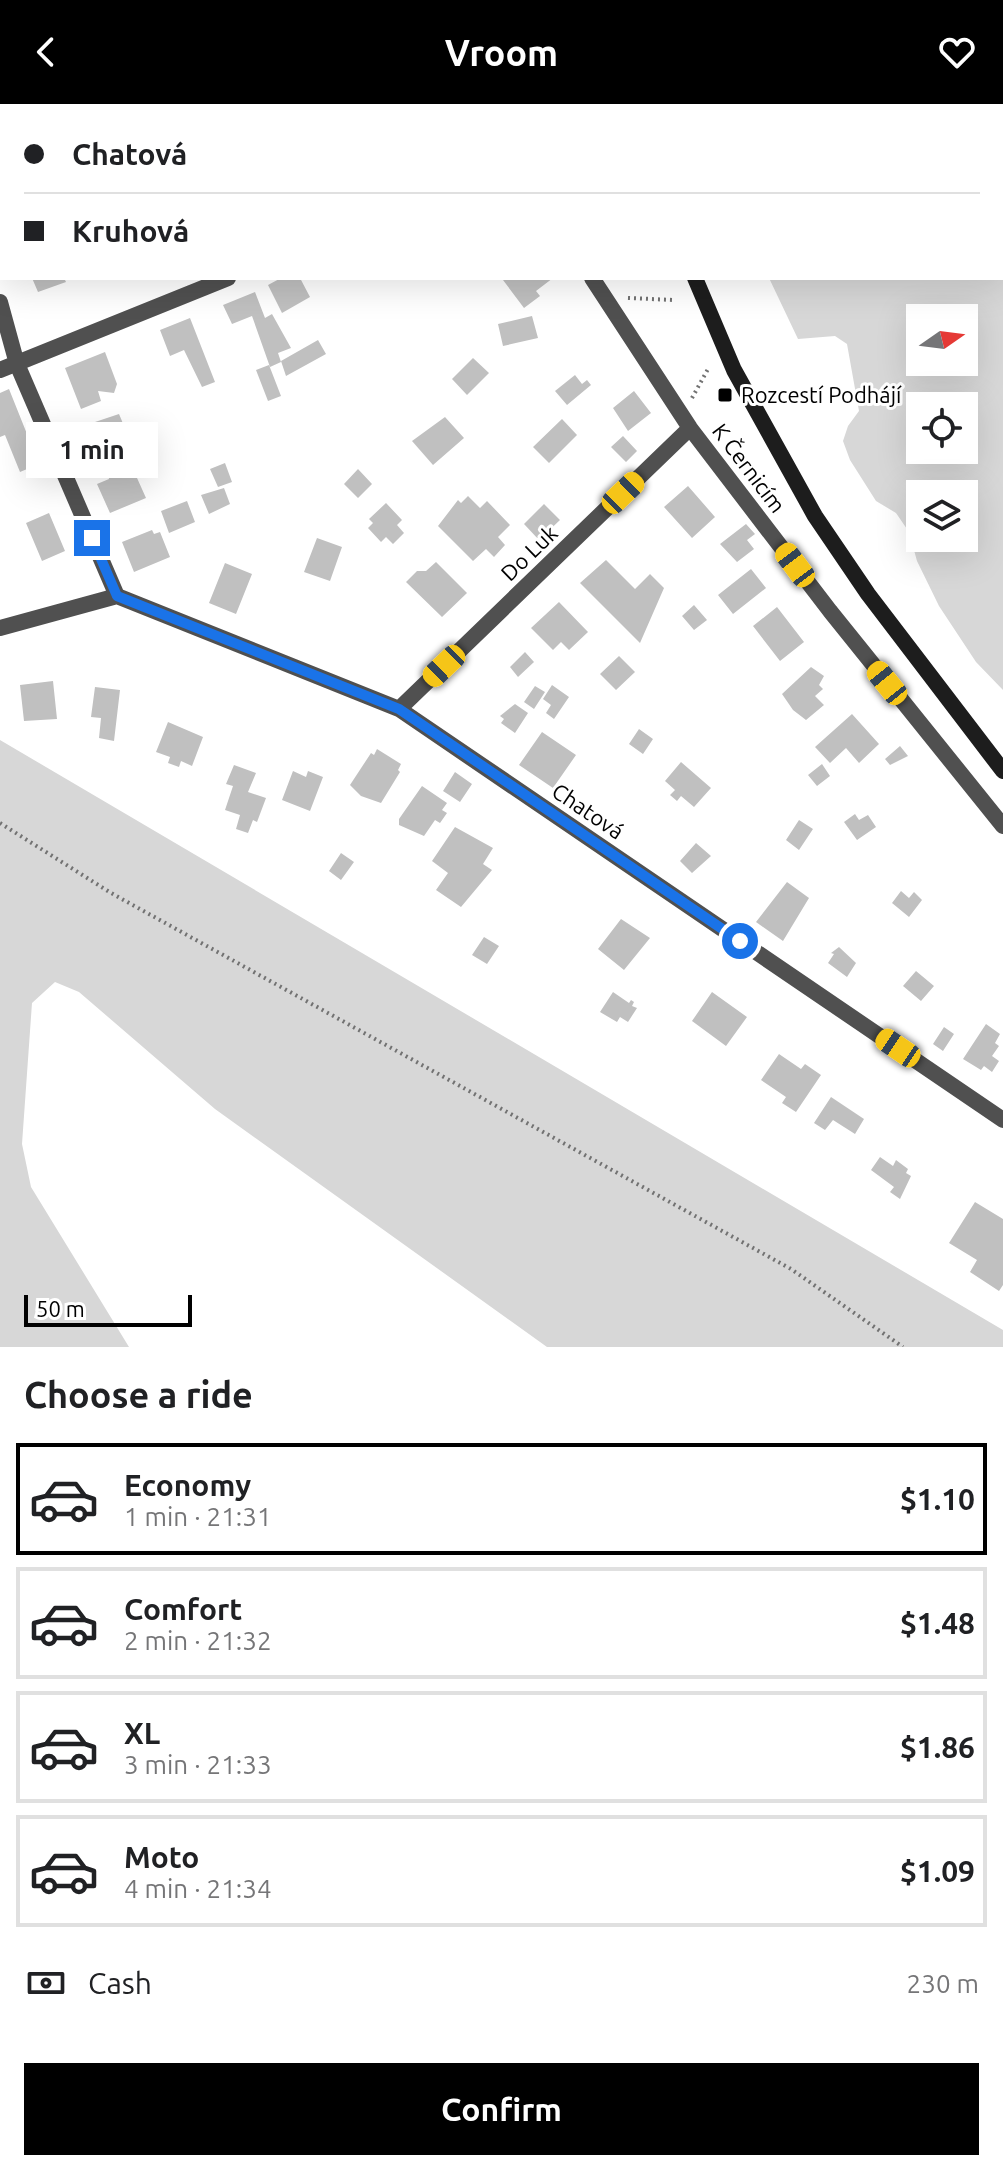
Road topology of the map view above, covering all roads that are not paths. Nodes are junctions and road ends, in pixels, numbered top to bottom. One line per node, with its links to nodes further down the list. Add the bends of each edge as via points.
1 (223, 280): 5 (street)
2 (593, 280): 7 (street, K Černicím)
3 (696, 280): 11 (street, via 734,370 815,516)
4 (0, 302): 5 (street)
5 (17, 364): 6 (street); 8 (street)
6 (0, 370)
7 (686, 421): 10 (street, Do Luk); 12 (street, K Černicím)
8 (117, 596): 9 (street); 10 (street, Chatová)
9 (0, 628)
10 (399, 709): 13 (street, Chatová)
11 (1003, 771)
12 (1003, 826)
13 (1003, 1120)

